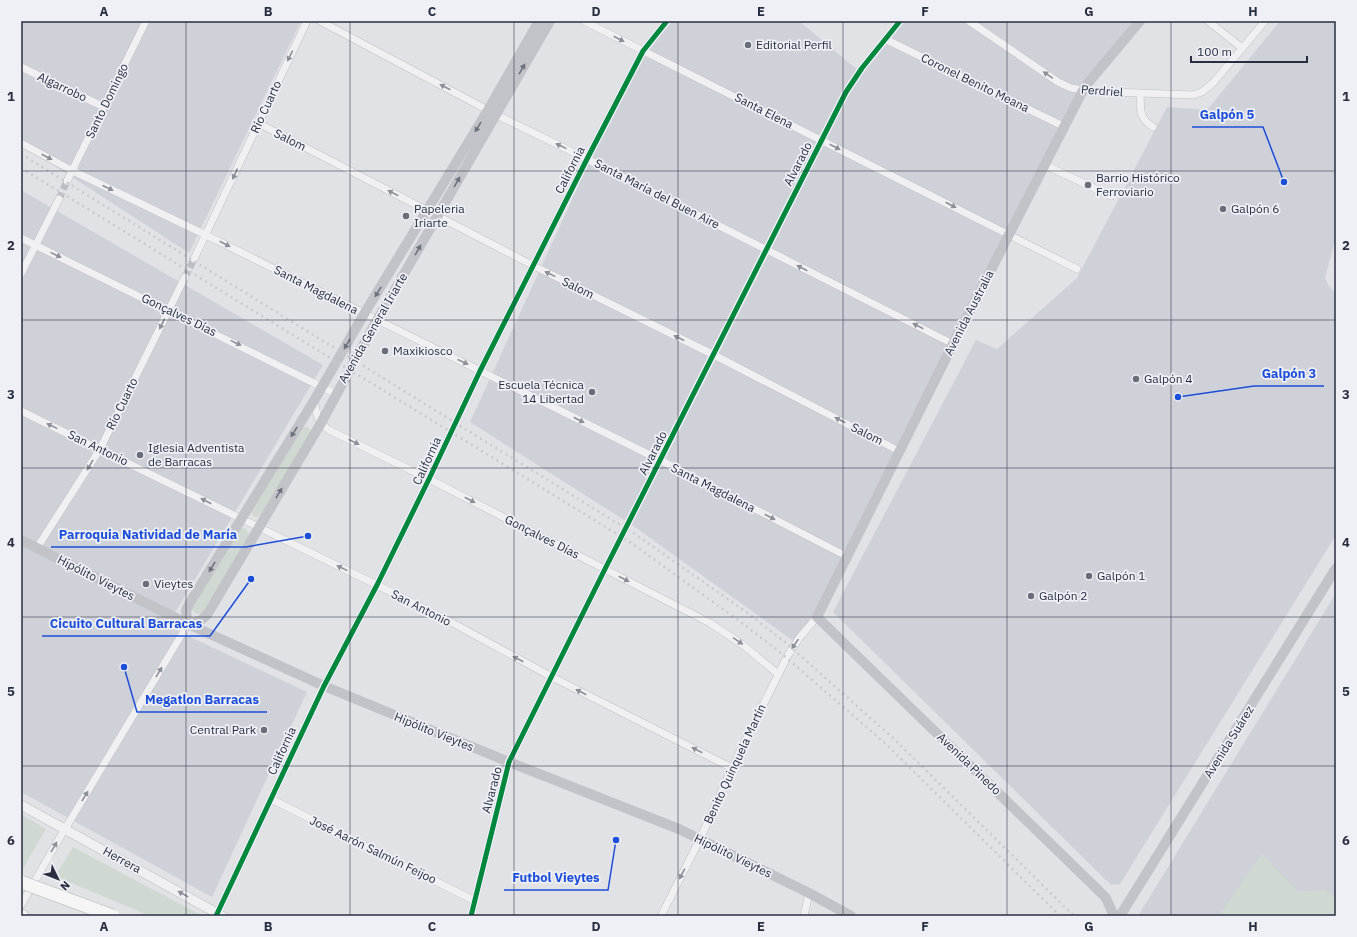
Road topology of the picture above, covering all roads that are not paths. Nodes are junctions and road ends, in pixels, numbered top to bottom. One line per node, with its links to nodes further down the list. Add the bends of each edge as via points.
1 (146, 21): 19 (street, Santo Domingo)
2 (307, 21): 21 (street, Río Cuarto, one-way to 21)
3 (320, 21): 20 (street, Santa María del Buen Aire, one-way to 3)
4 (539, 21): 20 (main road, Avenida General Iriarte)
5 (550, 21): 20 (main road, Avenida General Iriarte, one-way to 5)
6 (584, 21): 15 (street, Santa Elena, one-way to 15)
7 (667, 21): 15 (street, California)
8 (900, 21): 13 (street, Alvarado)
9 (969, 21): 17 (street, Perdriel, one-way to 9, via 1058,82)
10 (1140, 21): 17 (main road, Avenida Australia)
11 (1208, 21): 14 (street)
12 (1265, 21): 14 (street)
13 (885, 39): 22 (street, Coronel Benito Meana); 24 (street, Alvarado, via 849,87)
14 (1242, 48): 18 (street, Perdriel, via 1206,90 1193,95)
15 (643, 51): 24 (street, Santa Elena); 26 (street, California)
16 (21, 67): 19 (street, Algarrobo)
17 (1083, 91): 18 (street, Perdriel); 22 (main road, Avenida Australia)
18 (1140, 93): 23 (street, via 1141,114)
19 (104, 107): 28 (street, Santo Domingo)
20 (492, 112): 26 (street, Santa María del Buen Aire, one-way to 20); 32 (main road, Avenida General Iriarte, one-way to 32); 33 (main road, Avenida General Iriarte, one-way to 20)
21 (258, 123): 32 (street, Salom, one-way to 21); 35 (street, Río Cuarto, one-way to 35)
22 (1064, 127): 27 (main road, Avenida Australia)
23 (1153, 127)
24 (822, 140): 34 (street, Santa Elena, one-way to 34); 38 (street, Alvarado)
25 (21, 143): 28 (street, Santa Magdalena, one-way to 28)
26 (587, 159): 38 (street, Santa María del Buen Aire); 40 (street, California)
27 (1045, 165): 30 (street); 34 (main road, Avenida Australia)
28 (73, 171): 29 (street, Santo Domingo); 35 (street, Santa Magdalena, one-way to 35)
29 (68, 181)
30 (1111, 196)
31 (59, 199): 37 (street)
32 (427, 210): 33 (street, Salom); 45 (main road, Avenida General Iriarte, one-way to 45)
33 (438, 216): 40 (street, Salom); 46 (main road, Avenida General Iriarte, one-way to 33)
34 (1009, 234): 41 (street, Santa Elena); 47 (main road, Avenida Australia)
35 (206, 235): 39 (street, Río Cuarto); 45 (street, Santa Magdalena, one-way to 45)
36 (21, 238): 37 (street, Gonçalves Días)
37 (35, 245): 42 (street); 44 (street, Gonçalves Días, one-way to 44)
38 (766, 250): 47 (street, Santa María del Buen Aire, one-way to 38); 48 (street, Alvarado)
39 (194, 259)
40 (534, 266): 48 (street, Salom, one-way to 40); 49 (street, California)
41 (1077, 269)
42 (21, 274)
43 (185, 277): 44 (street, Río Cuarto)
44 (168, 310): 50 (street, Gonçalves Días, one-way to 50); 55 (street, Río Cuarto, one-way to 55)
45 (364, 314): 46 (street, Santa Magdalena); 50 (main road, Avenida General Iriarte, one-way to 50)
46 (377, 320): 49 (street, Santa Magdalena, one-way to 49); 51 (main road, Avenida General Iriarte)
47 (953, 344): 56 (main road, Avenida Australia)
48 (714, 355): 56 (street, Salom, one-way to 48); 57 (street, Alvarado)
49 (480, 371): 57 (street, Santa Magdalena, one-way to 57); 58 (street, California)
50 (322, 386): 51 (street, Gonçalves Días); 52 (main road, Avenida General Iriarte)
51 (336, 394): 54 (main road, Avenida General Iriarte)
52 (315, 399): 54 (street, via 315,410); 59 (main road, Avenida General Iriarte, one-way to 59)
53 (21, 411): 55 (street, San Antonio, one-way to 53)
54 (321, 423): 58 (street, Gonçalves Días, one-way to 58, via 329,430); 60 (main road, Avenida General Iriarte, one-way to 54)
55 (100, 449): 59 (street, San Antonio, one-way to 55); 62 (street, Río Cuarto, one-way to 62)
56 (899, 451): 63 (main road, Avenida Australia)
57 (660, 460): 63 (street, Santa Magdalena, one-way to 63); 65 (street, Alvarado)
58 (429, 480): 65 (street, Gonçalves Días, one-way to 65); 66 (street, California)
59 (241, 518): 60 (street, San Antonio); 68 (main road, Avenida General Iriarte, one-way to 68, via 189,604 186,611)
60 (259, 527): 66 (street, San Antonio, one-way to 60); 68 (main road, Avenida General Iriarte, via 207,615)
61 (21, 540): 62 (main road, Hipólito Vieytes)
62 (37, 548): 68 (main road, Hipólito Vieytes)
63 (846, 556): 67 (main road, Avenida Australia)
64 (1336, 568): 89 (main road, Avenida Suárez)
65 (605, 569): 69 (street, Gonçalves Días, one-way to 69, via 723,631 748,648); 70 (street, Alvarado)
66 (377, 585): 70 (street, San Antonio, one-way to 66); 71 (street, California)
67 (817, 617): 69 (street, Benito Quinquela Martín, one-way to 69, via 796,643); 88 (main road, Avenida Pinedo, via 1106,898)
68 (188, 624): 71 (main road, Hipólito Vieytes); 76 (street, Avenida General Iriarte, one-way to 68)
69 (778, 674): 73 (street, Benito Quinquela Martín)
70 (552, 677): 72 (street, Alvarado); 73 (street, San Antonio, one-way to 70)
71 (324, 686): 72 (main road, Hipólito Vieytes); 74 (street, California)
72 (510, 762): 77 (main road, Hipólito Vieytes); 80 (street, Alvarado)
73 (732, 768): 77 (street, Benito Quinquela Martín)
74 (271, 799): 80 (street, José Aarón Salmún Feijoo); 82 (street, California)
75 (21, 805): 76 (street, Herrera)
76 (65, 829): 81 (street, Avenida General Iriarte, one-way to 76); 82 (street, Herrera, one-way to 76)
77 (700, 839): 79 (main road, Hipólito Vieytes); 85 (street, Benito Quinquela Martín, one-way to 85)
78 (21, 882): 83 (highway, bridge)
79 (809, 893): 86 (street); 87 (main road, Hipólito Vieytes)
80 (475, 901): 84 (street, Alvarado)
81 (21, 905)
82 (219, 915)
83 (113, 916)
84 (471, 916)
85 (661, 916)
86 (804, 916)
87 (851, 916)
88 (1114, 916)
89 (1120, 916)

